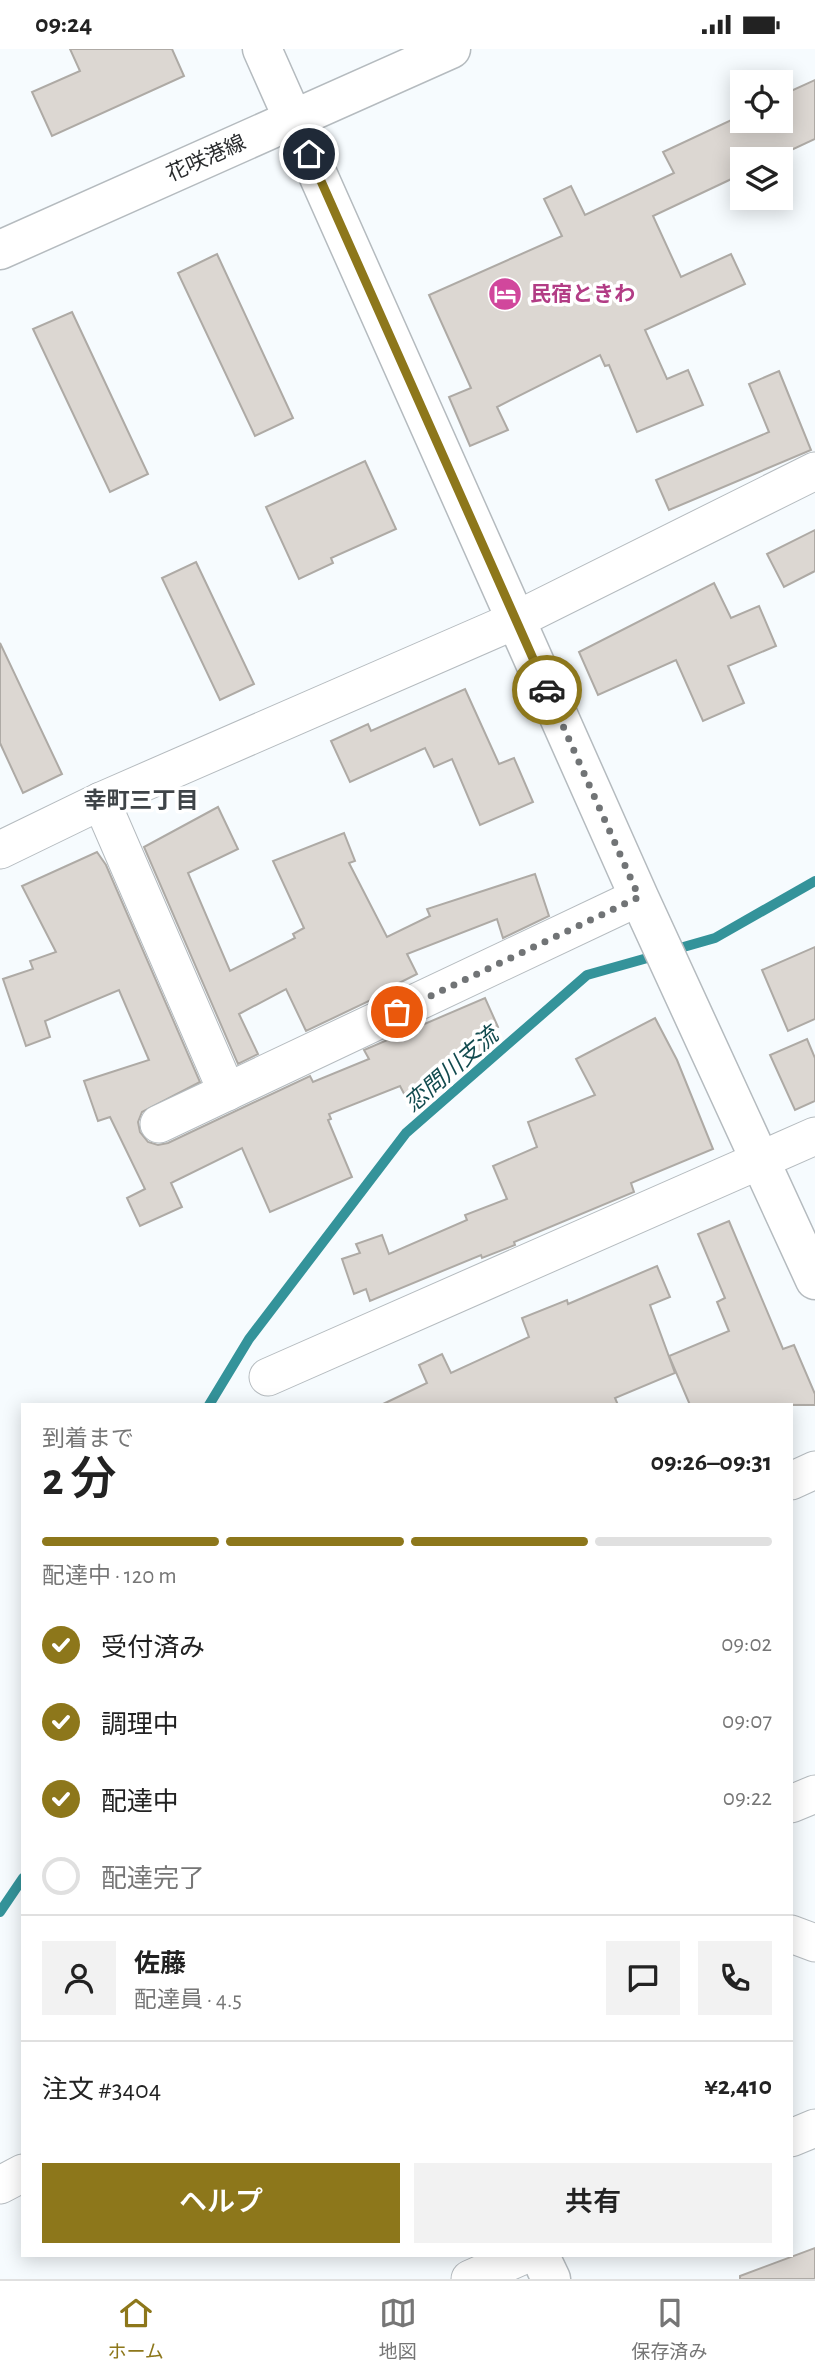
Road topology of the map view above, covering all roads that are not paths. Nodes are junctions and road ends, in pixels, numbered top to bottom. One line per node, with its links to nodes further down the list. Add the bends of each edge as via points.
1 (262, 49): 3 (street)
2 (450, 49): 3 (street, 花咲港線)
3 (294, 119): 4 (street, 花咲港線); 6 (street)
4 (0, 250)
5 (815, 471): 6 (street)
6 (516, 620): 7 (street); 9 (street)
7 (100, 801): 8 (street); 10 (street)
8 (0, 850)
9 (639, 897): 10 (street); 13 (street)
10 (227, 1092): 11 (street)
11 (159, 1124)
12 (815, 1136): 13 (street)
13 (762, 1159): 14 (street); 15 (street)
14 (815, 1280)
15 (268, 1377)
16 (815, 1470): 17 (street)
17 (793, 1480)
18 (815, 1794): 19 (street)
19 (793, 1803)
20 (793, 1935): 21 (street)
21 (815, 1943)
22 (815, 2128): 23 (street)
23 (793, 2138)
24 (21, 2174): 25 (street)
25 (0, 2185)
26 (520, 2257): 28 (street)
27 (540, 2257): 29 (street)
28 (470, 2279)
29 (551, 2279)

